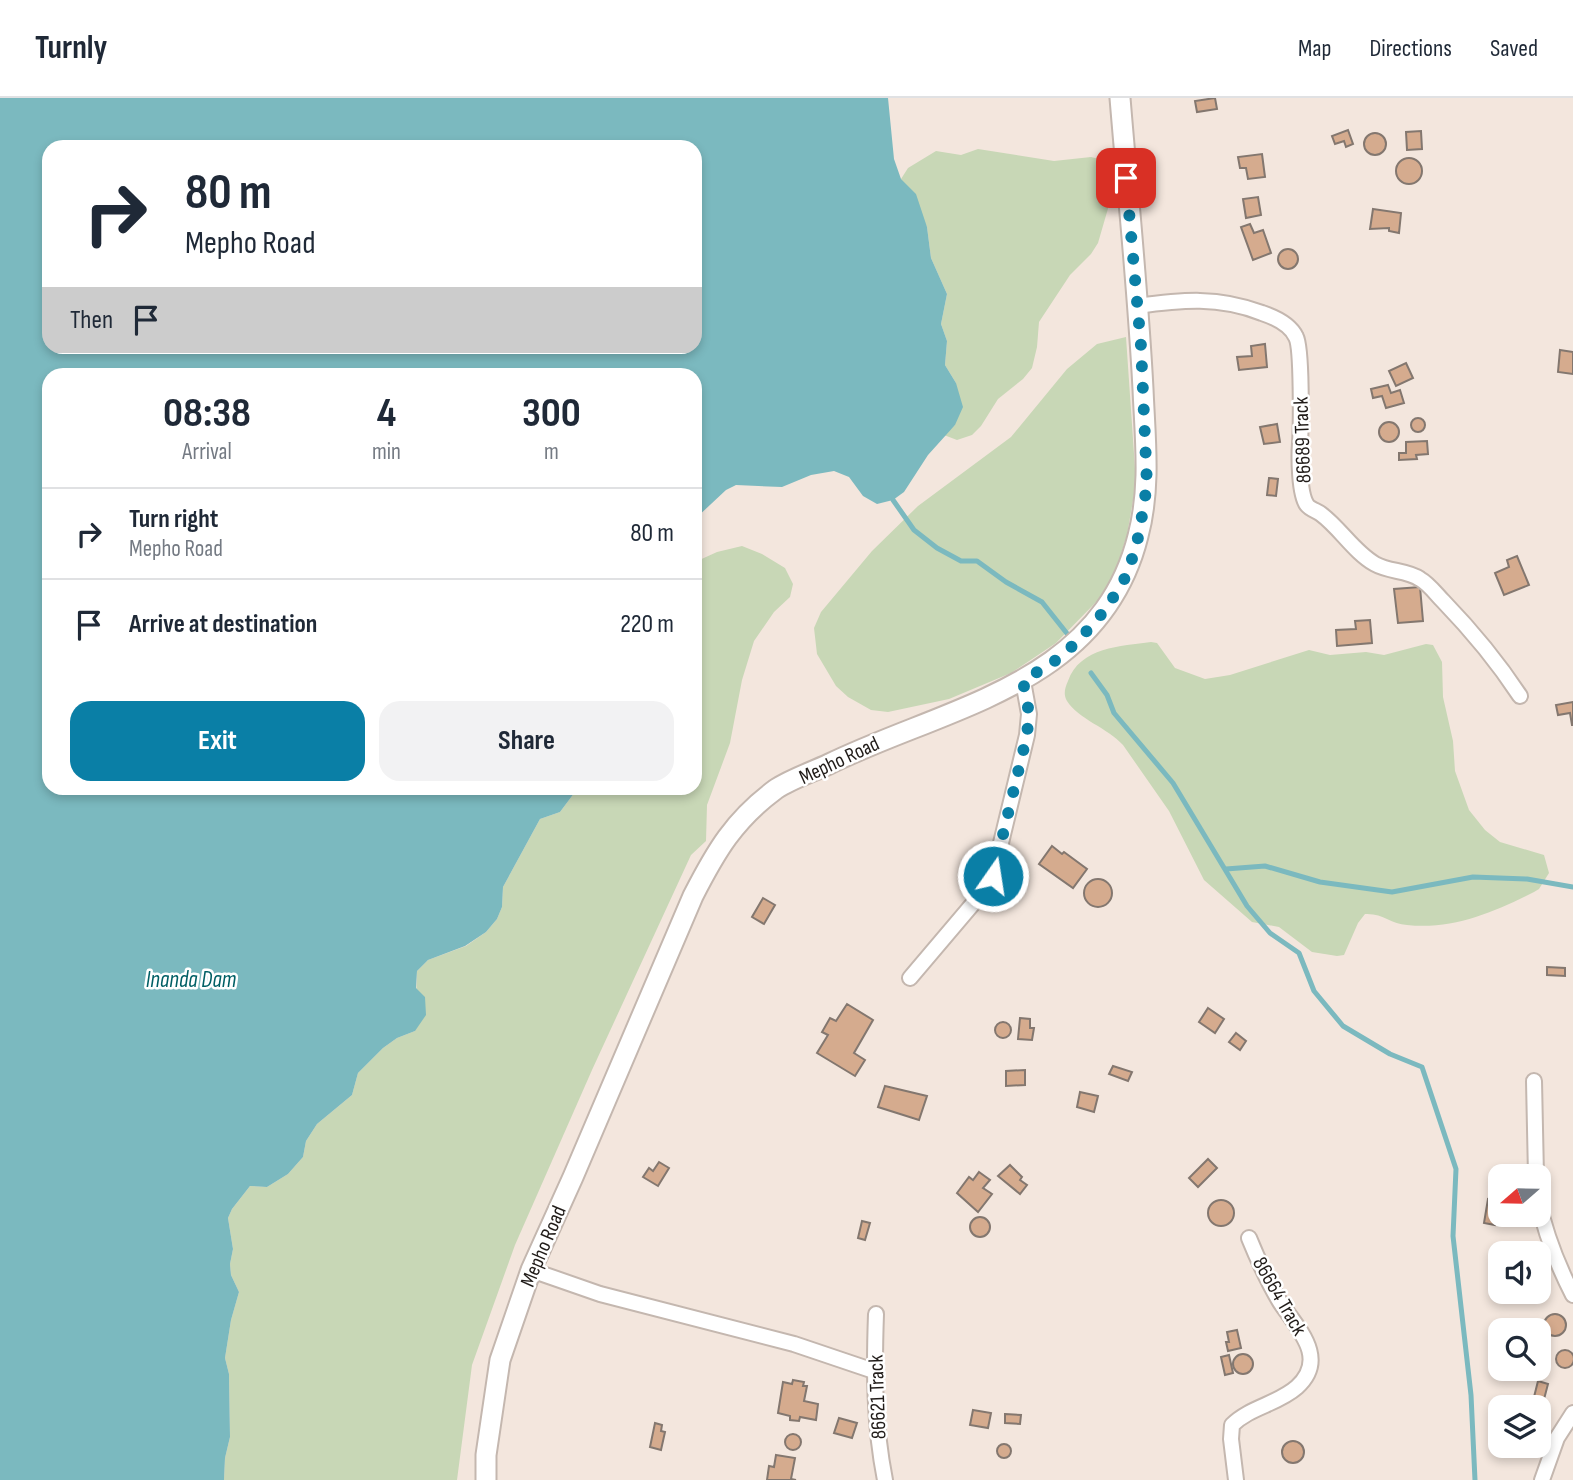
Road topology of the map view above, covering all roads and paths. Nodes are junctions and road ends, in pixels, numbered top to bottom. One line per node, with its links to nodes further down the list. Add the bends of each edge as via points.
1 (1120, 98): 2 (street, Mepho Road)
2 (1137, 306): 3 (street, Mepho Road, via 1147,485 1128,573 1106,609 1077,642); 4 (street, 86689 Track, via 1209,300 1244,306 1289,328 1297,338 1299,459 1307,505 1374,564 1421,579 1482,643)
3 (1023, 681): 5 (street, via 1029,713 1027,735 993,876); 10 (street, Mepho Road, via 778,788 741,819 714,853 693,896)
4 (1520, 695)
5 (910, 978)
6 (1534, 1081): 7 (street)
7 (1536, 1164)
8 (1544, 1227): 11 (street)
9 (1249, 1238): 17 (street, 86664 Track, via 1280,1301 1300,1328 1311,1362 1307,1377 1294,1390 1231,1426)
10 (531, 1270): 13 (street, via 600,1294 794,1344); 15 (street, Mepho Road, via 499,1360)
11 (1573, 1295)
12 (876, 1314): 13 (street, 86621 Track)
13 (874, 1371): 16 (street, 86621 Track, via 878,1447)
14 (1573, 1413): 18 (street)
15 (485, 1480)
16 (885, 1480)
17 (1237, 1480)
18 (1542, 1480)

